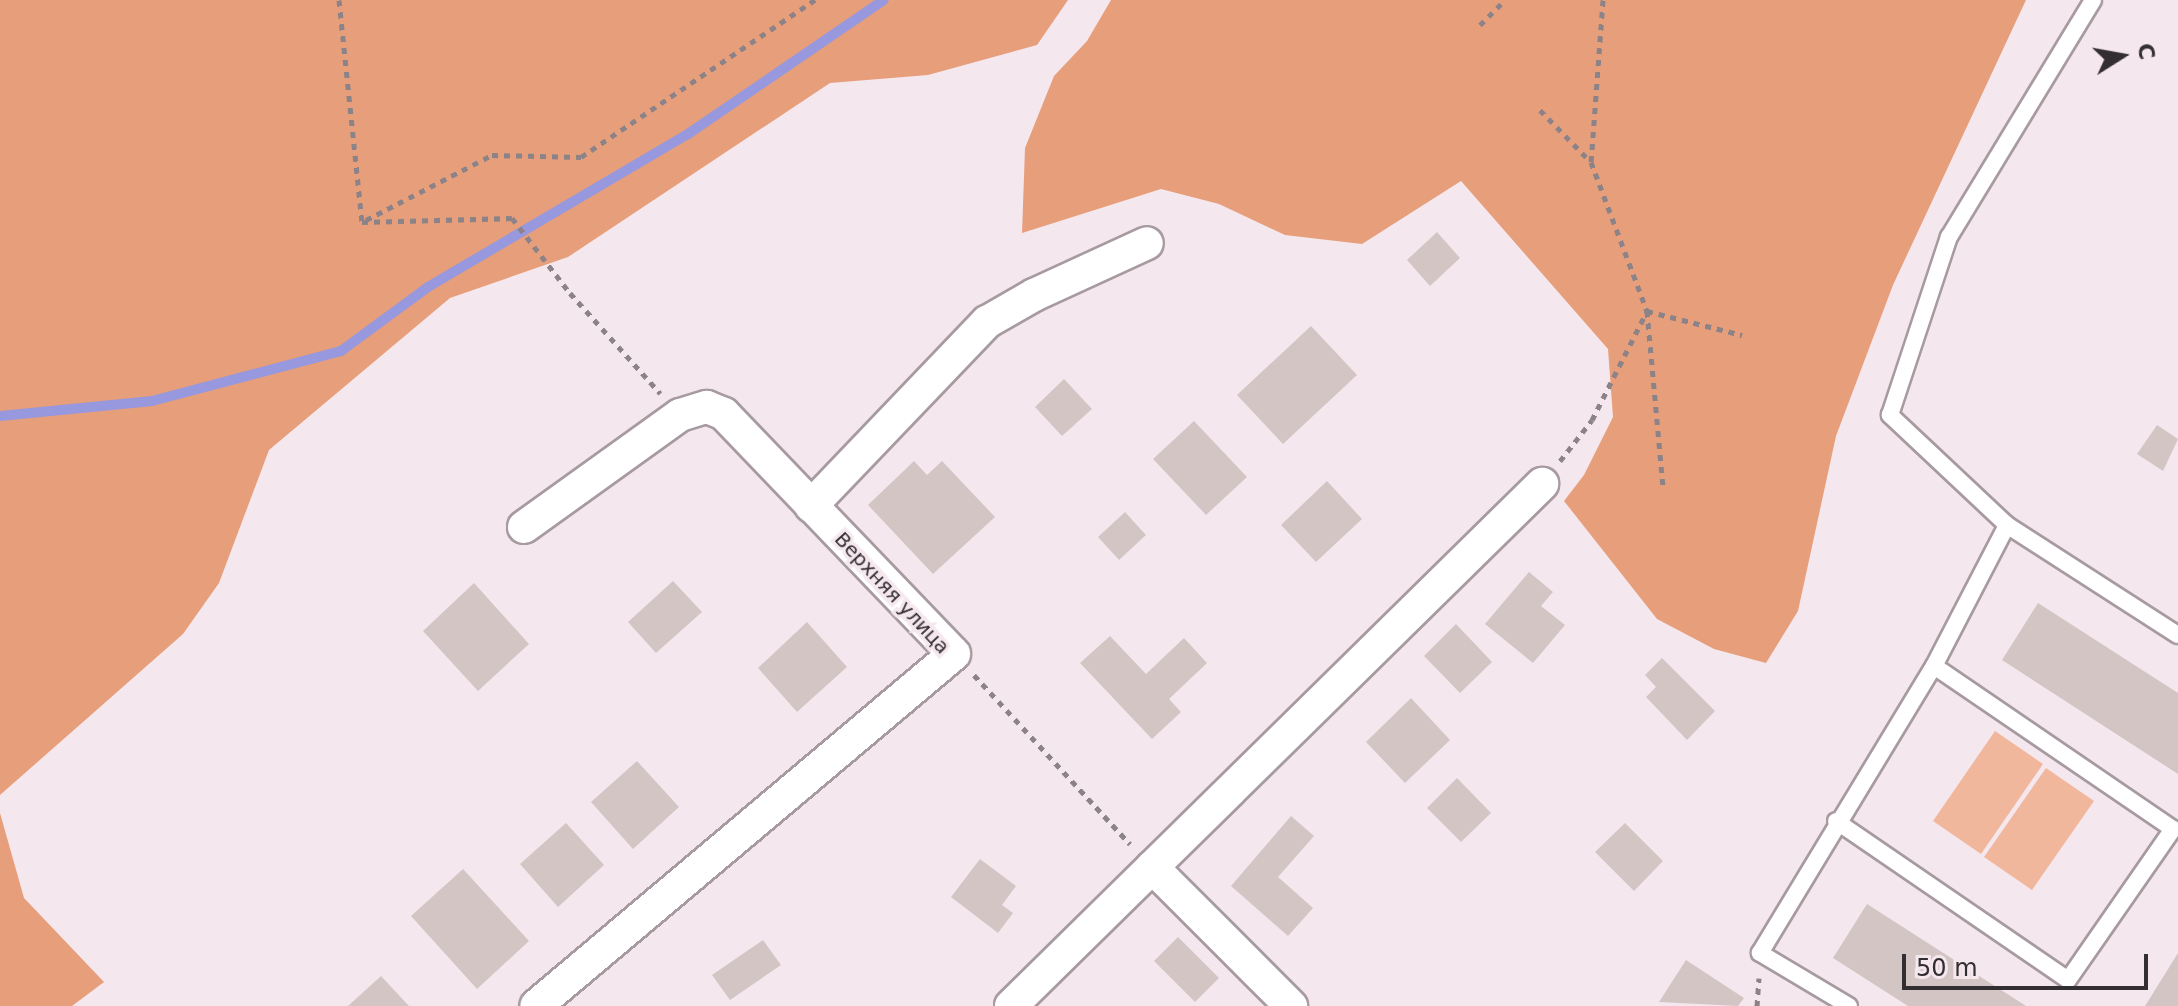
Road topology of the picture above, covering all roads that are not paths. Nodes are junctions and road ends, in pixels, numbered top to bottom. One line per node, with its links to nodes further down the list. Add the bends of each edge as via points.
1 (2093, 0): 5 (lane, via 1949,237 1890,415)
2 (1147, 243): 4 (street, via 987,322)
3 (1542, 484): 10 (street)
4 (811, 506): 6 (street, Верхняя улица, via 724,414 707,407 680,415); 11 (street, Верхняя улица, via 954,654)
5 (2007, 525): 7 (lane); 8 (lane)
6 (524, 527)
7 (2178, 635)
8 (1934, 666): 9 (lane); 9 (lane, via 2173,829 2068,980)
9 (1836, 821): 14 (lane, via 1760,953)
10 (1152, 867): 12 (street); 13 (street)
11 (536, 1006)
12 (1011, 1006)
13 (1291, 1006)
14 (1849, 1006)

